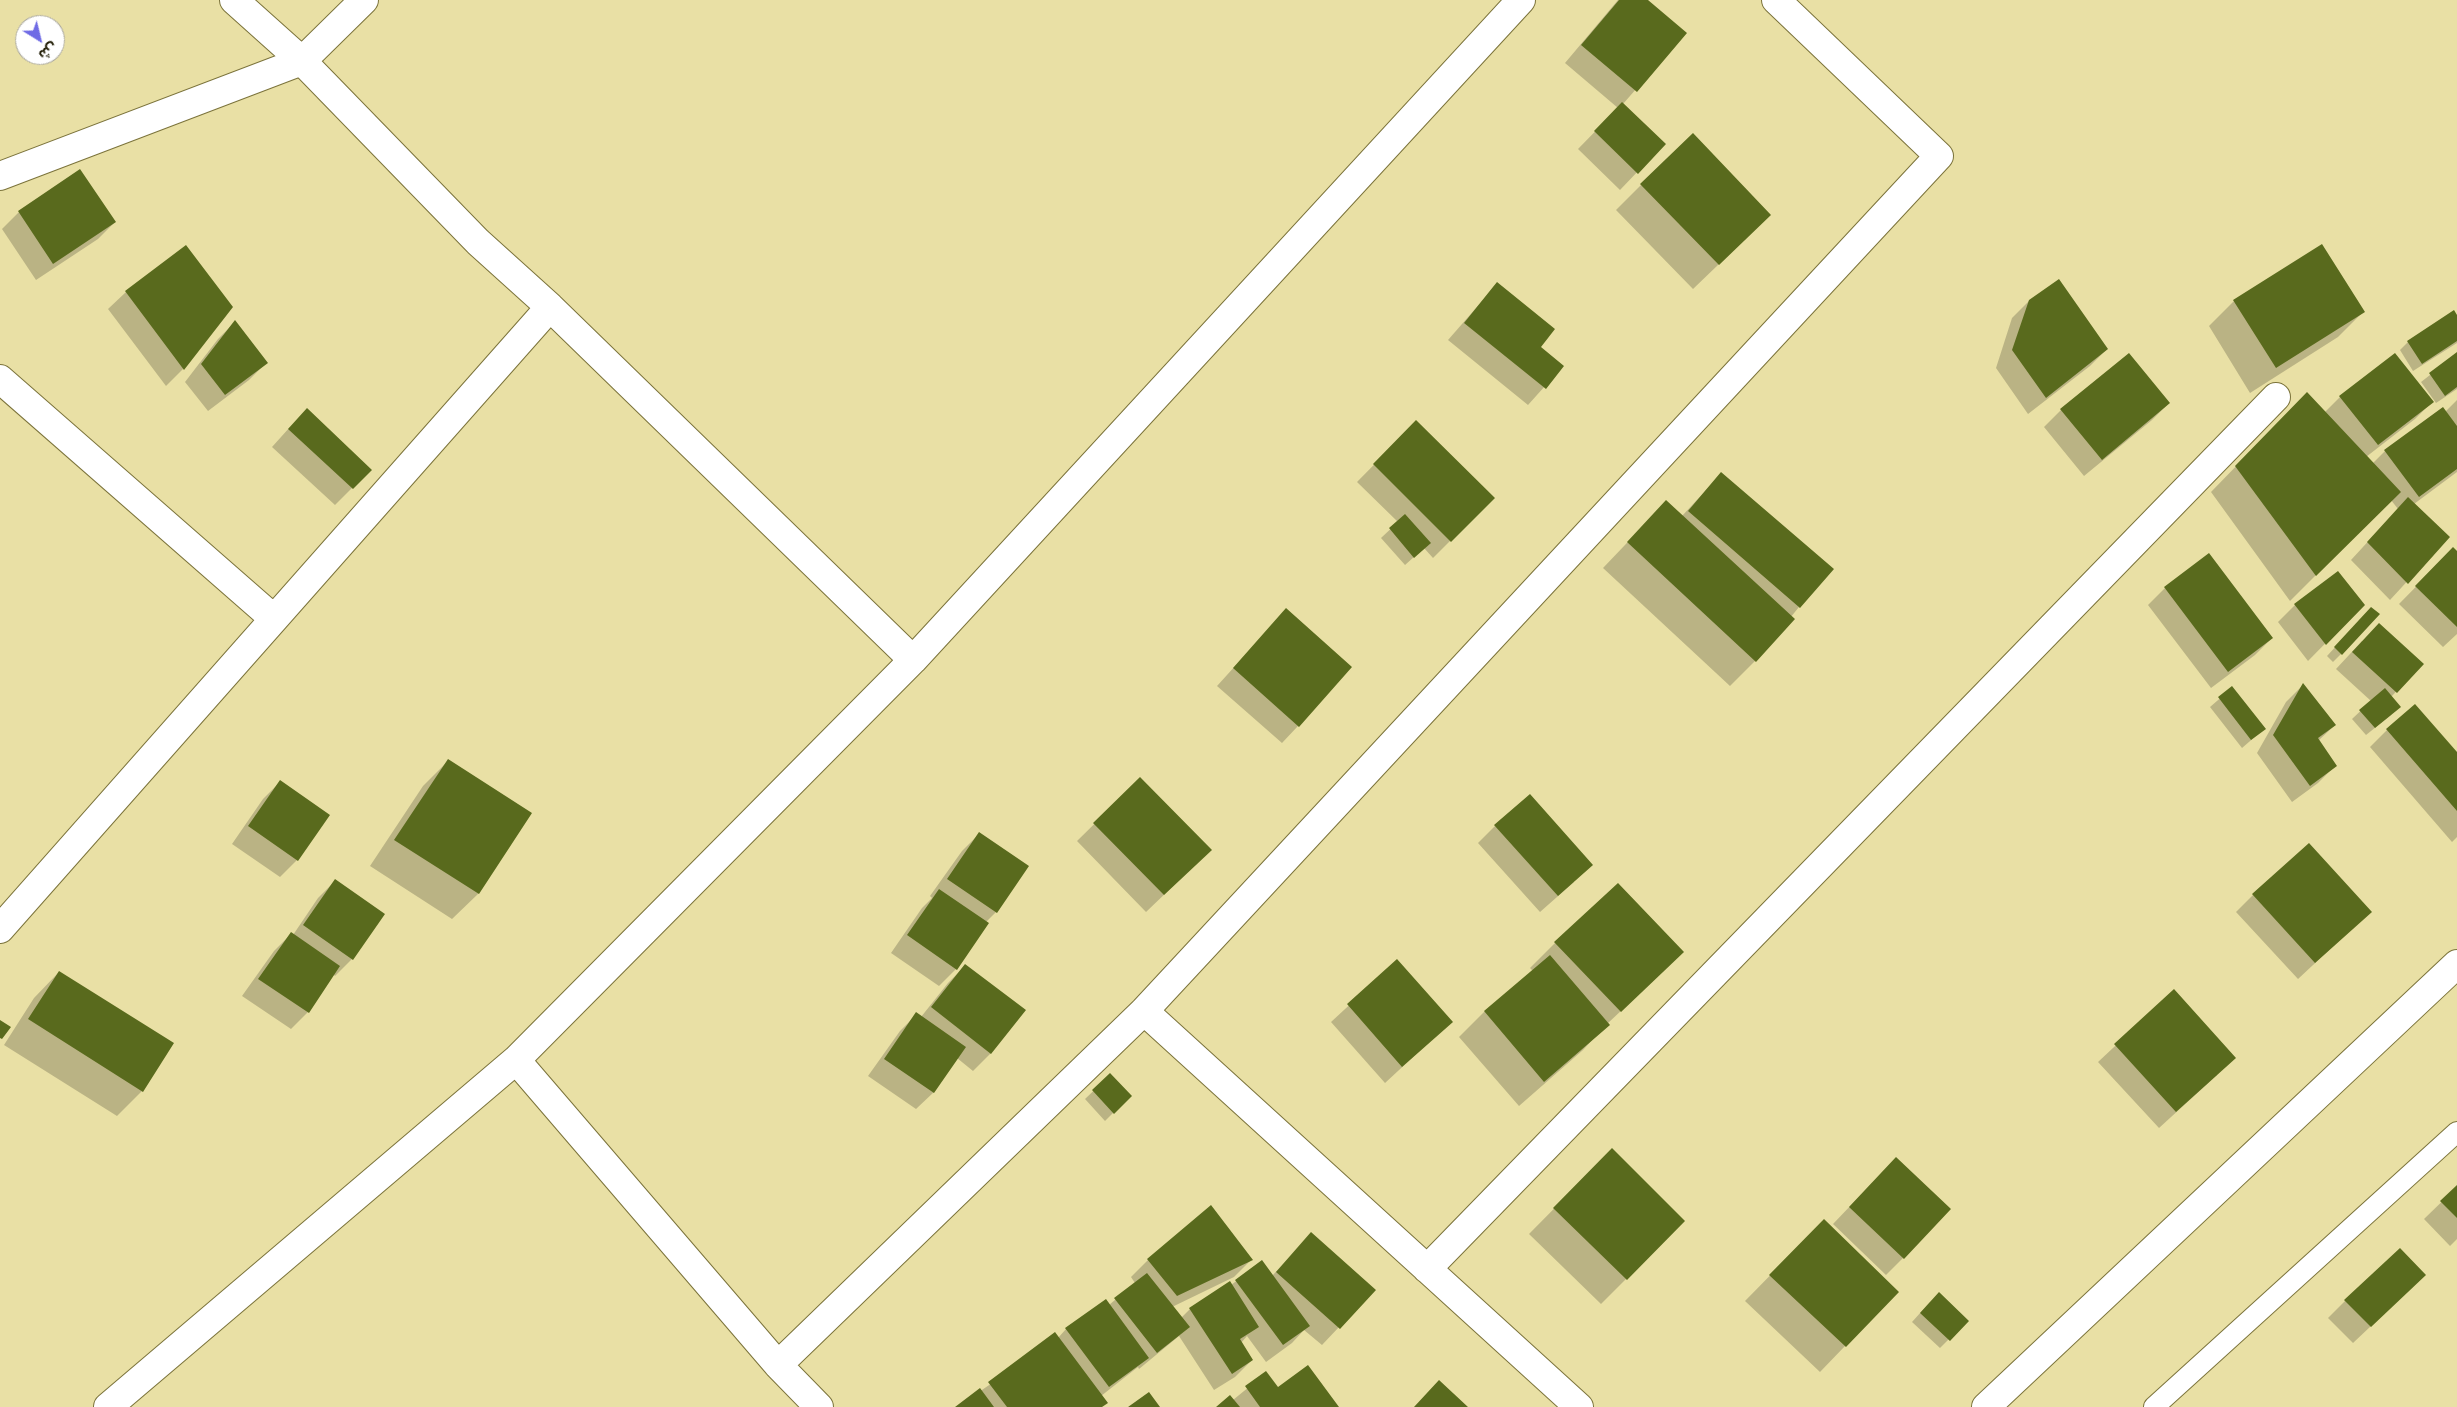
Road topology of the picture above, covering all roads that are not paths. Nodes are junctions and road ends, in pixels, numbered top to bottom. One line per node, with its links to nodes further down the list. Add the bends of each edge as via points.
1 (234, 0): 5 (street)
2 (364, 0): 5 (street)
3 (1521, 0): 11 (street)
4 (1776, 0): 14 (street, via 1940,156)
5 (302, 61): 6 (street); 7 (street, via 478,242)
6 (0, 176)
7 (550, 307): 10 (street); 11 (street)
8 (0, 379): 10 (street)
9 (2276, 397): 17 (street)
10 (273, 618): 12 (street)
11 (912, 660): 15 (street)
12 (0, 929)
13 (2457, 964): 22 (street)
14 (1144, 1011): 17 (street); 18 (street)
15 (516, 1060): 18 (street); 19 (street)
16 (2457, 1132): 23 (lane)
17 (1427, 1268): 21 (street)
18 (778, 1365): 20 (street)
19 (108, 1407)
20 (818, 1407)
21 (1579, 1407)
22 (1986, 1407)
23 (2154, 1407)

